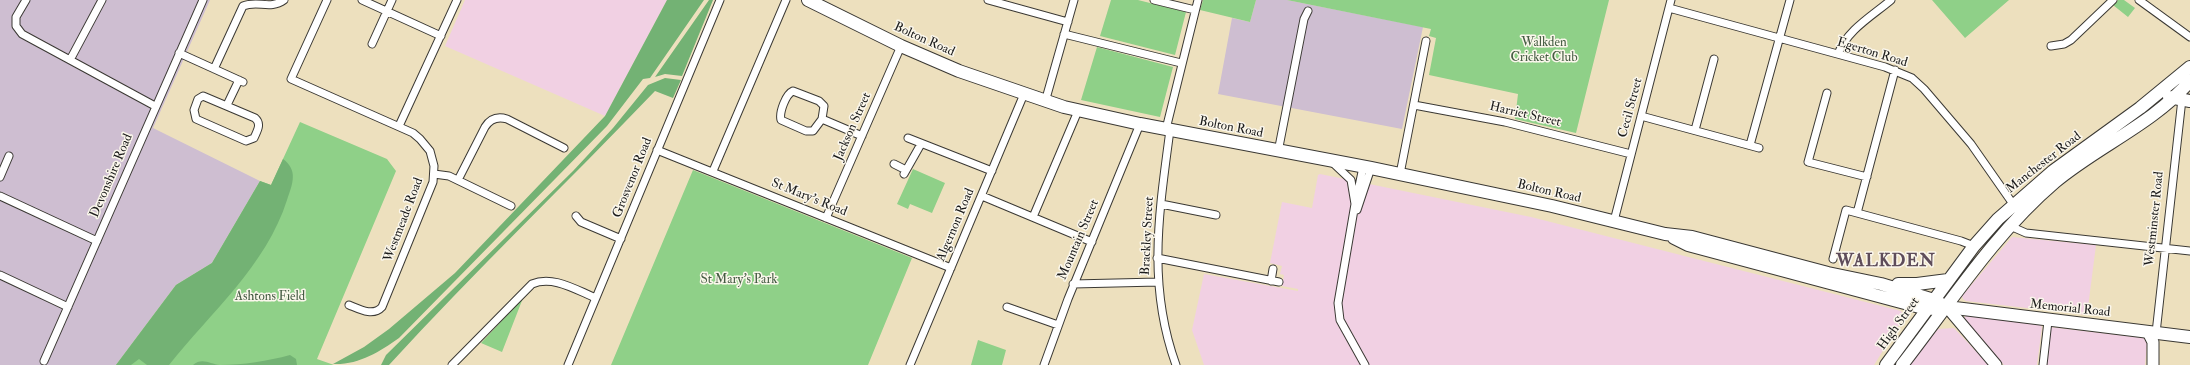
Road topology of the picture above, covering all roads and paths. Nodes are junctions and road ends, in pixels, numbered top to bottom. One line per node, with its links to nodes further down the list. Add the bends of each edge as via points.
1 (26, 0): 40 (street, via 16,17 16,26 22,34)
2 (102, 0): 40 (street)
3 (203, 0): 37 (street, Devonshire Road)
4 (284, 0): 43 (street, via 274,5 253,1 243,6)
5 (327, 0): 58 (street, Westmeade Road, via 291,79)
6 (362, 0): 25 (street)
7 (392, 0): 25 (street)
8 (457, 0): 30 (street)
9 (720, 0): 67 (street, Grosvenor Road)
10 (786, 0): 74 (street)
11 (808, 0): 21 (main road, Bolton Road)
12 (988, 0): 22 (street)
13 (1074, 0): 28 (street)
14 (1154, 0): 24 (street)
15 (1198, 0): 24 (street, Brackley Street)
16 (1671, 0): 23 (street, Cecil Street)
17 (1790, 0): 31 (street)
18 (1891, 0): 38 (street, via 1848,36)
19 (2113, 0): 36 (street, via 2071,40)
20 (2139, 0): 32 (street)
21 (823, 3): 35 (main road, Bolton Road)
22 (1000, 3): 26 (street); 28 (street)
23 (1669, 8): 31 (street, Egerton Road); 55 (street, Cecil Street)
24 (1195, 10): 41 (street, Brackley Street)
25 (387, 11): 30 (street); 34 (street)
26 (998, 11)
27 (1308, 11): 68 (street, via 1304,19)
28 (1068, 22): 29 (street)
29 (1064, 34): 41 (street); 49 (street)
30 (441, 36): 58 (street)
31 (1779, 38): 38 (street, Egerton Road); 64 (street)
32 (2190, 38)
33 (1426, 41): 51 (street)
34 (372, 44)
35 (901, 46): 47 (main road, Bolton Road, via 959,71); 61 (street, Jackson Street)
36 (2051, 46)
37 (179, 53): 43 (street); 52 (street, Devonshire Road)
38 (1838, 54): 44 (street, Egerton Road)
39 (1714, 59): 60 (street)
40 (70, 60): 52 (street)
41 (1181, 63): 59 (street, Brackley Street)
42 (2190, 68): 53 (main road, Manchester Road)
43 (214, 69): 50 (street, via 241,81)
44 (1895, 70): 79 (street); 85 (street, Egerton Road, via 1919,84 1945,112)
45 (2190, 81): 48 (main road, Manchester Road)
46 (1827, 93): 79 (street, via 1808,162)
47 (1024, 94): 49 (main road, Bolton Road); 75 (street, Algernon Road)
48 (2183, 99): 53 (main road, via 2160,97); 96 (main road, Manchester Road, via 2057,181); 102 (street, Westminster Road)
49 (1045, 102): 54 (main road, Bolton Road)
50 (227, 105): 50 (street, via 258,121 259,127 252,140 246,141 199,120 193,114 198,99 203,96)
51 (1414, 105): 69 (street, Harriet Street, via 1505,122); 77 (street)
52 (155, 106): 99 (street, Devonshire Road)
53 (2140, 108): 85 (main road, Manchester Road, via 2053,171)
54 (1078, 111): 57 (main road, Bolton Road); 92 (street)
55 (1641, 116): 60 (street); 69 (street, Cecil Street)
56 (822, 119): 56 (street, via 810,132 783,122 780,116 788,94 793,91 819,101 824,106); 61 (street)
57 (1140, 124): 59 (main road, Bolton Road); 100 (street, Mountain Street)
58 (399, 126): 76 (street, Westmeade Road, via 413,133 426,145 433,158)
59 (1168, 130): 68 (main road, Bolton Road); 83 (street, Brackley Street)
60 (1695, 130): 64 (street)
61 (862, 136): 93 (street, Jackson Street)
62 (908, 138): 63 (street)
63 (921, 144): 72 (street, via 905,172); 75 (street)
64 (1750, 145): 66 (street)
65 (559, 148): 80 (street, via 507,120 498,118 492,120 485,128)
66 (1759, 148)
67 (658, 150): 74 (street, St Mary's Road); 98 (street, Grosvenor Road)
68 (1278, 152): 71 (main road, Bolton Road)
69 (1631, 154): 94 (street, Cecil Street)
70 (9, 156): 78 (street)
71 (1332, 161): 73 (main road, Bolton Road); 84 (street, via 1351,180)
72 (894, 164)
73 (1367, 168): 77 (main road, Bolton Road); 84 (street); 95 (street)
74 (713, 171): 93 (street, St Mary's Road)
75 (992, 172): 82 (street, Algernon Road)
76 (434, 174): 80 (street); 116 (street, Westmeade Road, via 430,190 382,307 370,312 355,311)
77 (1400, 174): 94 (main road, Bolton Road)
78 (0, 177)
79 (1867, 177): 89 (street)
80 (458, 180): 87 (street)
81 (0, 196): 99 (street)
82 (982, 196): 92 (street); 106 (street, Algernon Road)
83 (1160, 204): 88 (street); 104 (street, Brackley Street)
84 (1355, 204): 95 (street)
85 (2013, 204): 101 (main road, Manchester Road)
86 (1207, 205): 88 (street)
87 (506, 206)
88 (1206, 213): 90 (street)
89 (1857, 213): 101 (street); 105 (street, via 1846,210)
90 (1216, 215)
91 (576, 216): 98 (street, via 580,222)
92 (1033, 217): 100 (street)
93 (826, 218): 106 (street, St Mary's Road)
94 (1614, 221): 97 (main road, Bolton Road)
95 (1353, 224): 131 (street, via 1337,309 1340,320)
96 (2010, 226): 102 (street, via 2026,233); 120 (main road, Manchester Road, via 1993,244)
97 (1665, 234): 114 (main road, Bolton Road, via 1692,237 1828,273); 117 (main road, Bolton Road, via 1688,245)
98 (620, 239): 115 (street, Grosvenor Road)
99 (97, 241): 118 (street, Devonshire Road)
100 (1092, 242): 113 (street, Mountain Street)
101 (1974, 246): 109 (main road, Manchester Road)
102 (2166, 248): 103 (street); 123 (street, Westminster Road)
103 (2190, 251)
104 (1157, 258): 110 (street); 111 (street, Brackley Street)
105 (1833, 259)
106 (951, 268): 128 (street, Algernon Road)
107 (1273, 269): 110 (street)
108 (0, 275): 118 (street)
109 (1948, 280): 114 (main road, via 1917,284); 117 (main road, Manchester Road)
110 (1271, 281): 112 (street)
111 (1158, 282): 113 (street); 130 (street, Brackley Street, via 1163,321)
112 (1279, 282)
113 (1074, 284): 122 (street, Mountain Street)
114 (1881, 284): 117 (main road, Bolton Road)
115 (596, 298): 126 (street, via 552,281 532,284); 127 (street, Grosvenor Road)
116 (349, 305)
117 (1930, 305): 120 (main road, Bolton Road); 132 (main road, High Street)
118 (68, 307): 125 (street, Devonshire Road)
119 (1007, 307): 122 (street)
120 (1947, 307): 121 (main road, Memorial Road); 133 (main road, High Street); 134 (main road)
121 (2048, 321): 123 (main road, Memorial Road); 135 (street)
122 (1058, 326): 129 (street, Mountain Street)
123 (2152, 335): 124 (main road, Memorial Road); 136 (main road, Westminster Road)
124 (2190, 337)
125 (44, 361)
126 (452, 365)
127 (568, 365)
128 (910, 365)
129 (1044, 365)
130 (1176, 365)
131 (1365, 365)
132 (1886, 365)
133 (1902, 365)
134 (1996, 365)
135 (2043, 365)
136 (2153, 365)

